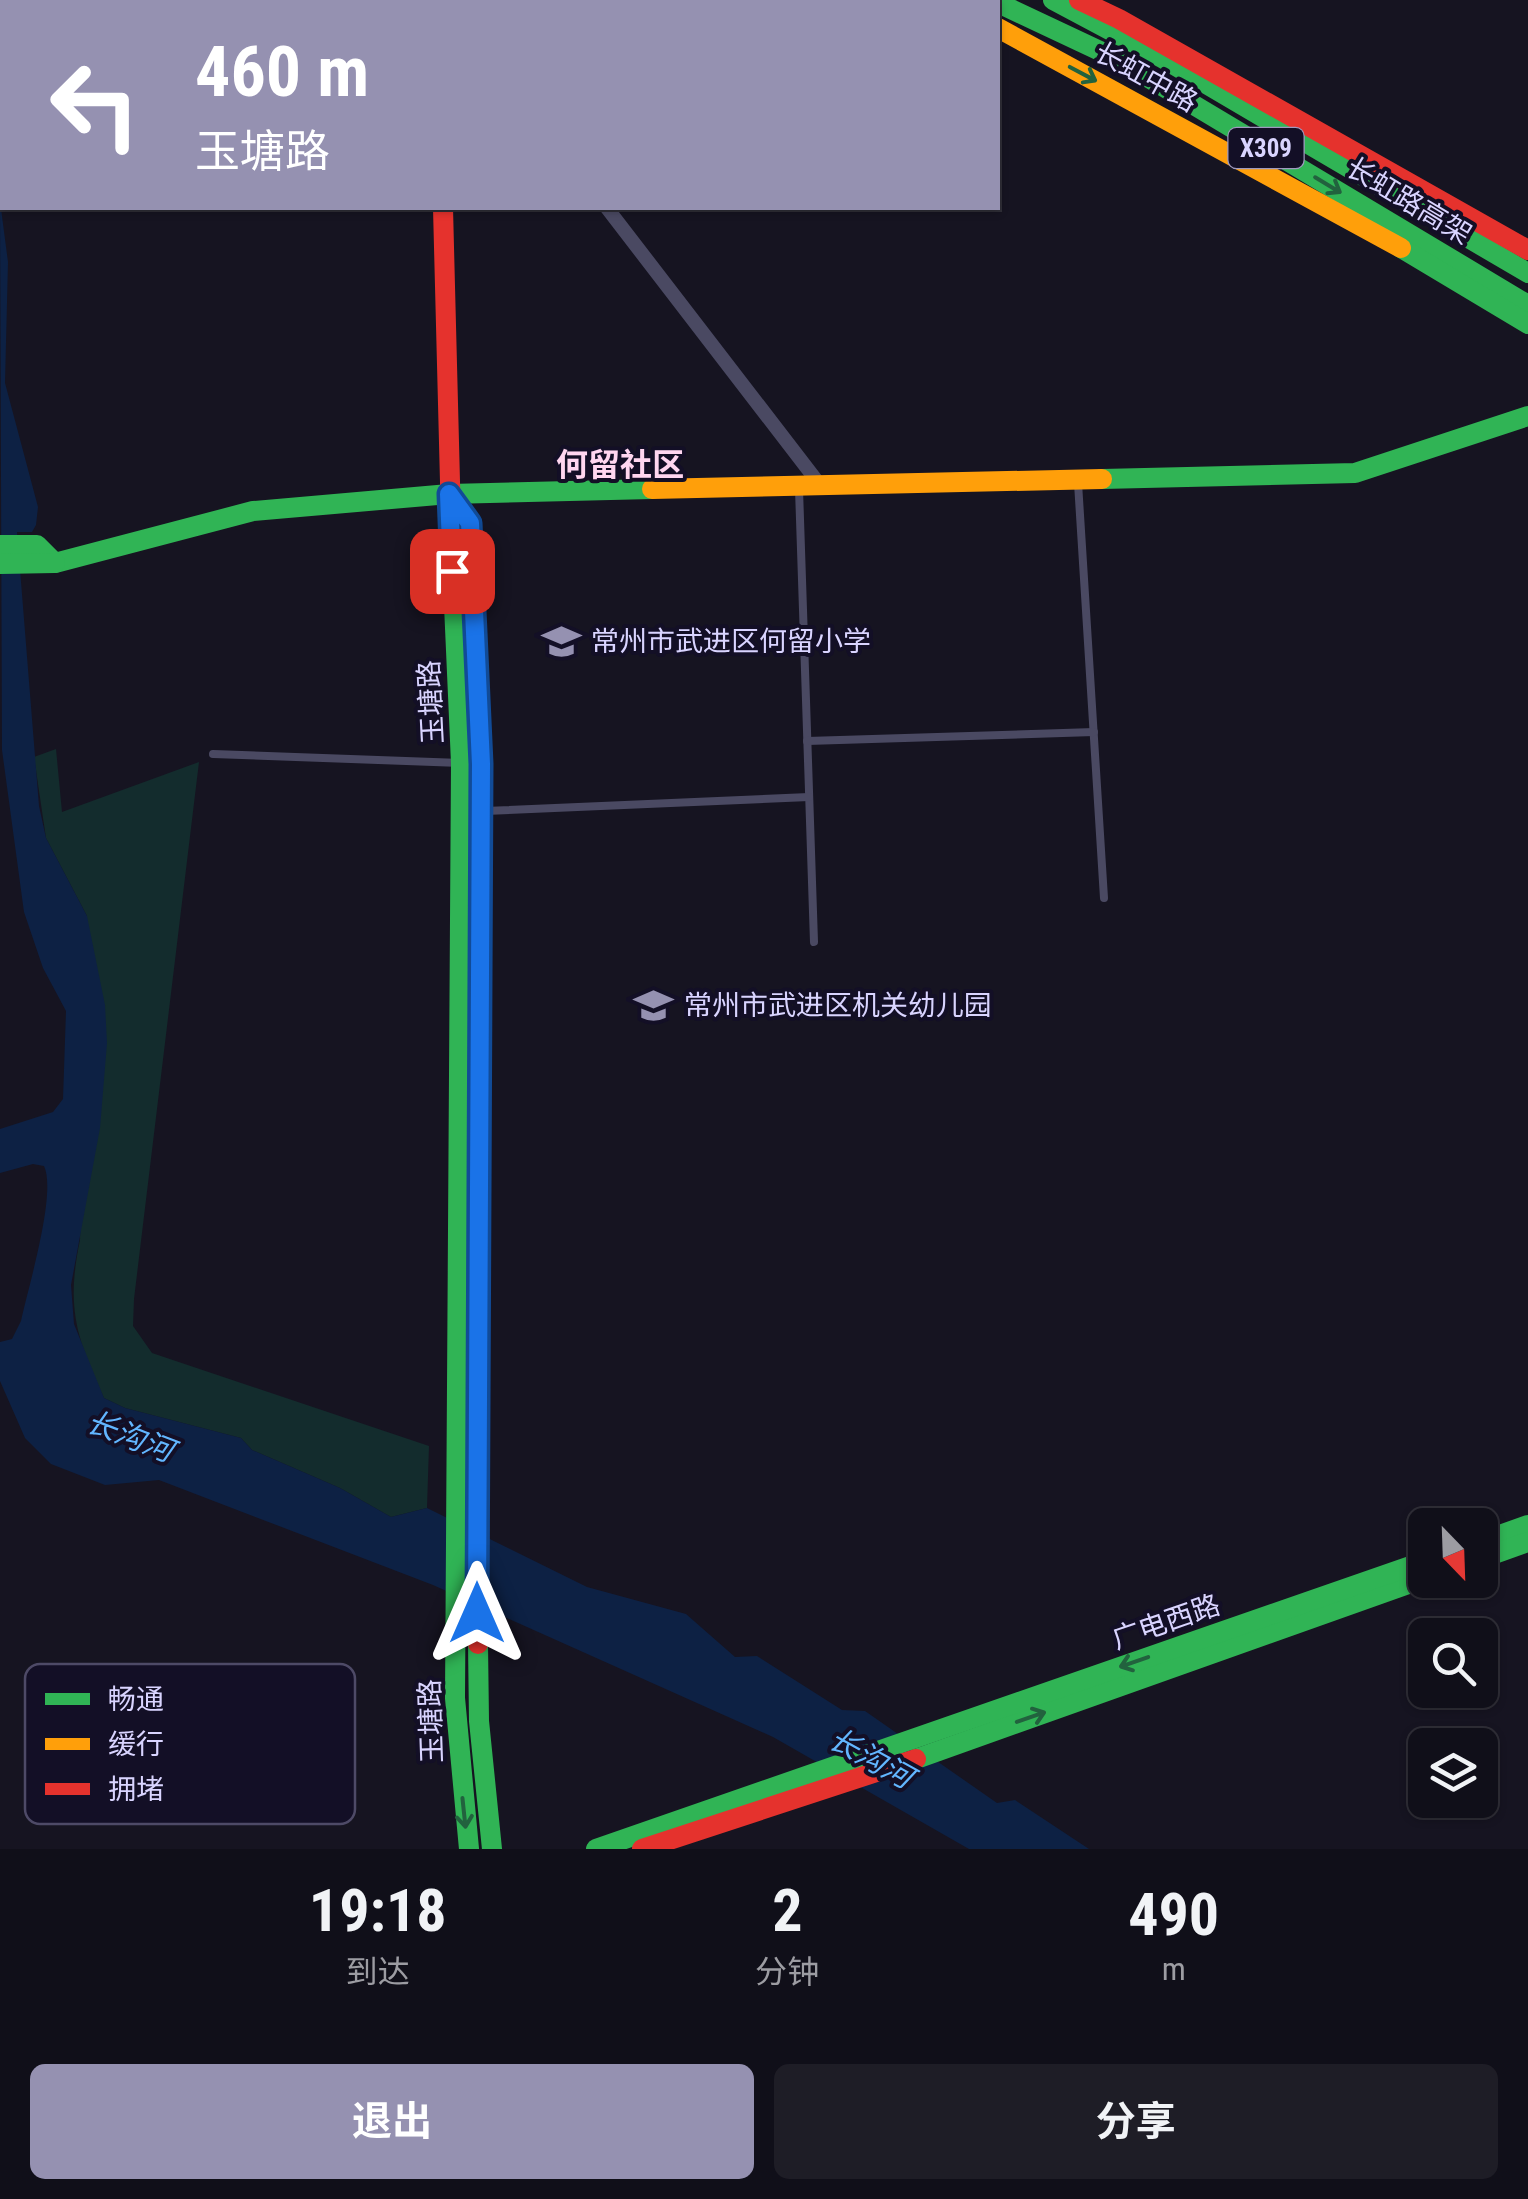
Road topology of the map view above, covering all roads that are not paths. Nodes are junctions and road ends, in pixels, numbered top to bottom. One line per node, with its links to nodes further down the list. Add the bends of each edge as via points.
1 (1053, 0): 5 (main road, 长虹路高架 / X309)
2 (1068, 0): 5 (main road)
3 (1079, 0): 9 (main road, 长虹中路)
4 (1000, 4): 11 (main road, 长虹路高架 / X309, one-way to 11, via 1117,59)
5 (1096, 23): 10 (main road, 长虹路高架 / X309)
6 (1000, 29): 12 (main road, 长虹中路, one-way to 12, via 1385,238)
7 (443, 210): 16 (main road, 玉塘路)
8 (608, 210): 15 (street)
9 (1528, 250)
10 (1528, 272)
11 (1528, 304)
12 (1528, 324)
13 (1528, 416): 14 (main road, via 1355,472)
14 (1078, 479): 15 (main road); 20 (lane)
15 (809, 485): 16 (main road); 21 (lane)
16 (449, 494): 18 (main road, via 253,511 54,563); 23 (main road, 玉塘路)
17 (0, 545): 18 (main road)
18 (30, 551): 19 (main road)
19 (0, 564)
20 (1094, 732): 21 (lane); 26 (lane)
21 (807, 741): 24 (lane)
22 (213, 754): 23 (lane)
23 (471, 763): 25 (main road, 玉塘路)
24 (809, 797): 25 (lane); 27 (lane)
25 (471, 812): 34 (main road, 玉塘路)
26 (1104, 898)
27 (814, 942)
28 (1528, 1525): 29 (main road)
29 (1498, 1536)
30 (1528, 1542): 31 (main road)
31 (1498, 1553)
32 (1408, 1567): 35 (main road, 广电西路, one-way to 35)
33 (1408, 1584): 35 (main road, 广电西路, one-way to 33)
34 (468, 1612): 36 (main road, 玉塘路, one-way to 36, via 456,1732); 37 (main road, 玉塘路)
35 (932, 1742): 38 (main road); 39 (main road, via 834,1788)
36 (469, 1849)
37 (492, 1849)
38 (596, 1849)
39 (642, 1849)

